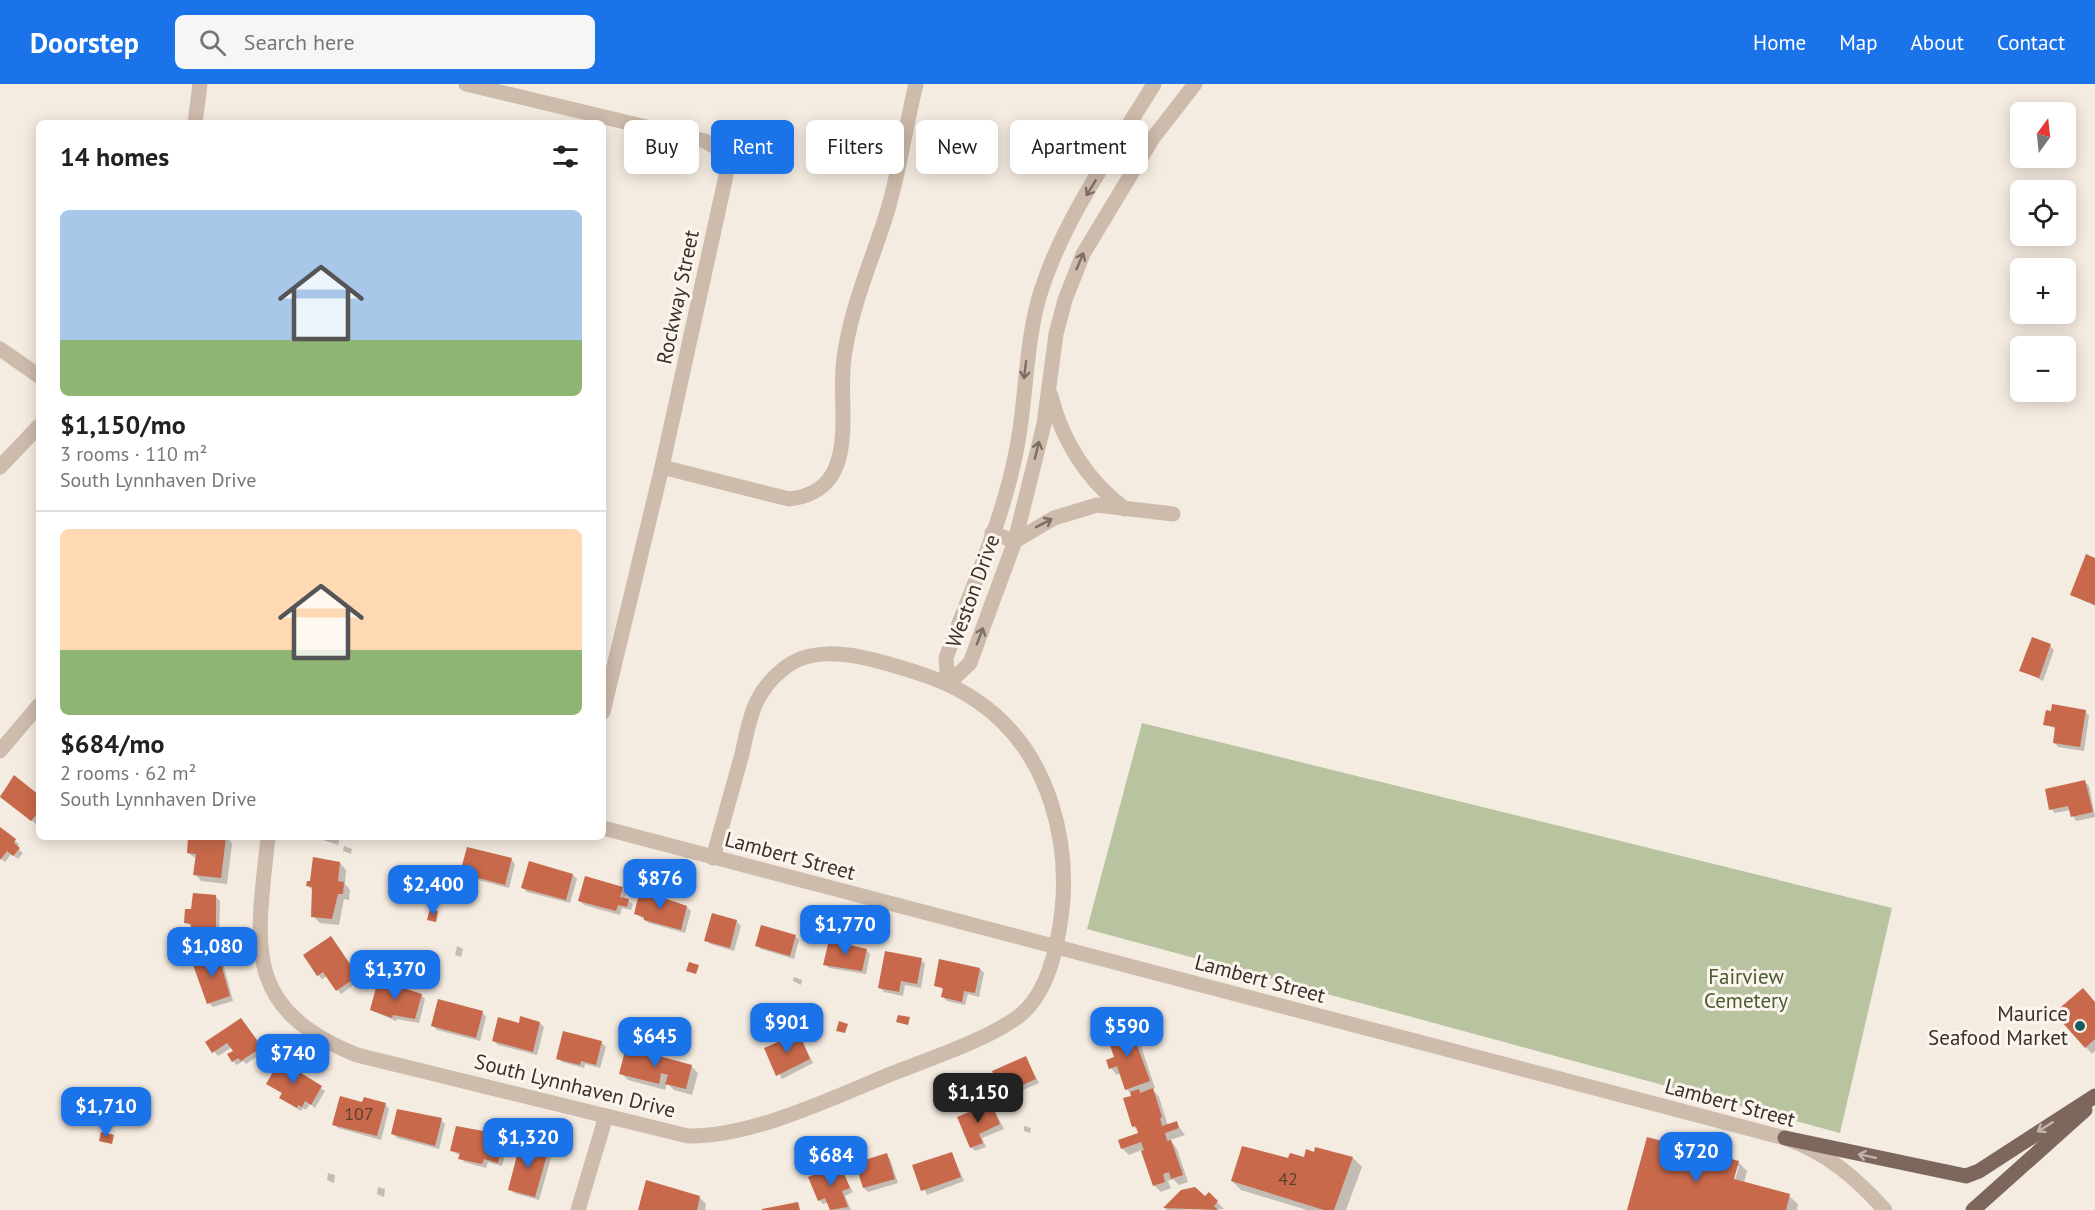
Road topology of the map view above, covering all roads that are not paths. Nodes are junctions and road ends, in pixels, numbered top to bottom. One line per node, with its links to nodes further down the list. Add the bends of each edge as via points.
1 (200, 84): 6 (street)
2 (466, 84): 12 (street, Rockway Street, via 705,141 729,162)
3 (916, 84): 12 (street, via 894,189 864,274 848,340 841,447 829,480 804,496 784,498)
4 (1154, 84): 15 (street, Weston Drive, one-way to 15, via 1066,232 1042,290 1025,370 1017,448)
5 (1195, 84): 9 (street, Weston Drive, one-way to 5, via 1062,312 1083,254 1153,138)
6 (195, 120)
7 (0, 349): 8 (street)
8 (36, 374)
9 (1049, 385): 13 (street, via 1056,414 1078,461 1101,490); 16 (street, Weston Drive, one-way to 9, via 1044,424)
10 (36, 429): 11 (street)
11 (0, 467)
12 (662, 467): 18 (street, Rockway Street)
13 (1125, 509): 14 (street); 16 (street, one-way to 13, via 1039,525 1075,510 1097,505)
14 (1173, 514)
15 (992, 533): 16 (street); 17 (street, Weston Drive, via 946,658)
16 (1015, 541): 17 (street, Weston Drive, one-way to 16, via 970,663)
17 (948, 684): 23 (street, South Lynnhaven Drive, via 850,655 820,654 783,668 757,701); 24 (street, South Lynnhaven Drive, via 978,701 1009,729 1048,794 1063,847 1065,874)
18 (606, 700)
19 (36, 709): 20 (street)
20 (0, 751)
21 (606, 829): 23 (street, Lambert Street)
22 (268, 840): 27 (street, South Lynnhaven Drive, via 258,930 260,946 278,999 307,1029 357,1055)
23 (713, 858): 24 (street, Lambert Street)
24 (1056, 947): 27 (street, South Lynnhaven Drive, via 1045,981 1019,1016 980,1037 796,1112 727,1132 691,1136); 28 (street, Lambert Street)
25 (2095, 1096): 28 (main road, one-way to 28, via 1966,1176)
26 (2095, 1101): 31 (main road)
27 (606, 1116): 29 (street)
28 (1785, 1138): 30 (street, Lambert Street, via 1845,1169)
29 (578, 1210)
30 (1885, 1210)
31 (1973, 1210)

